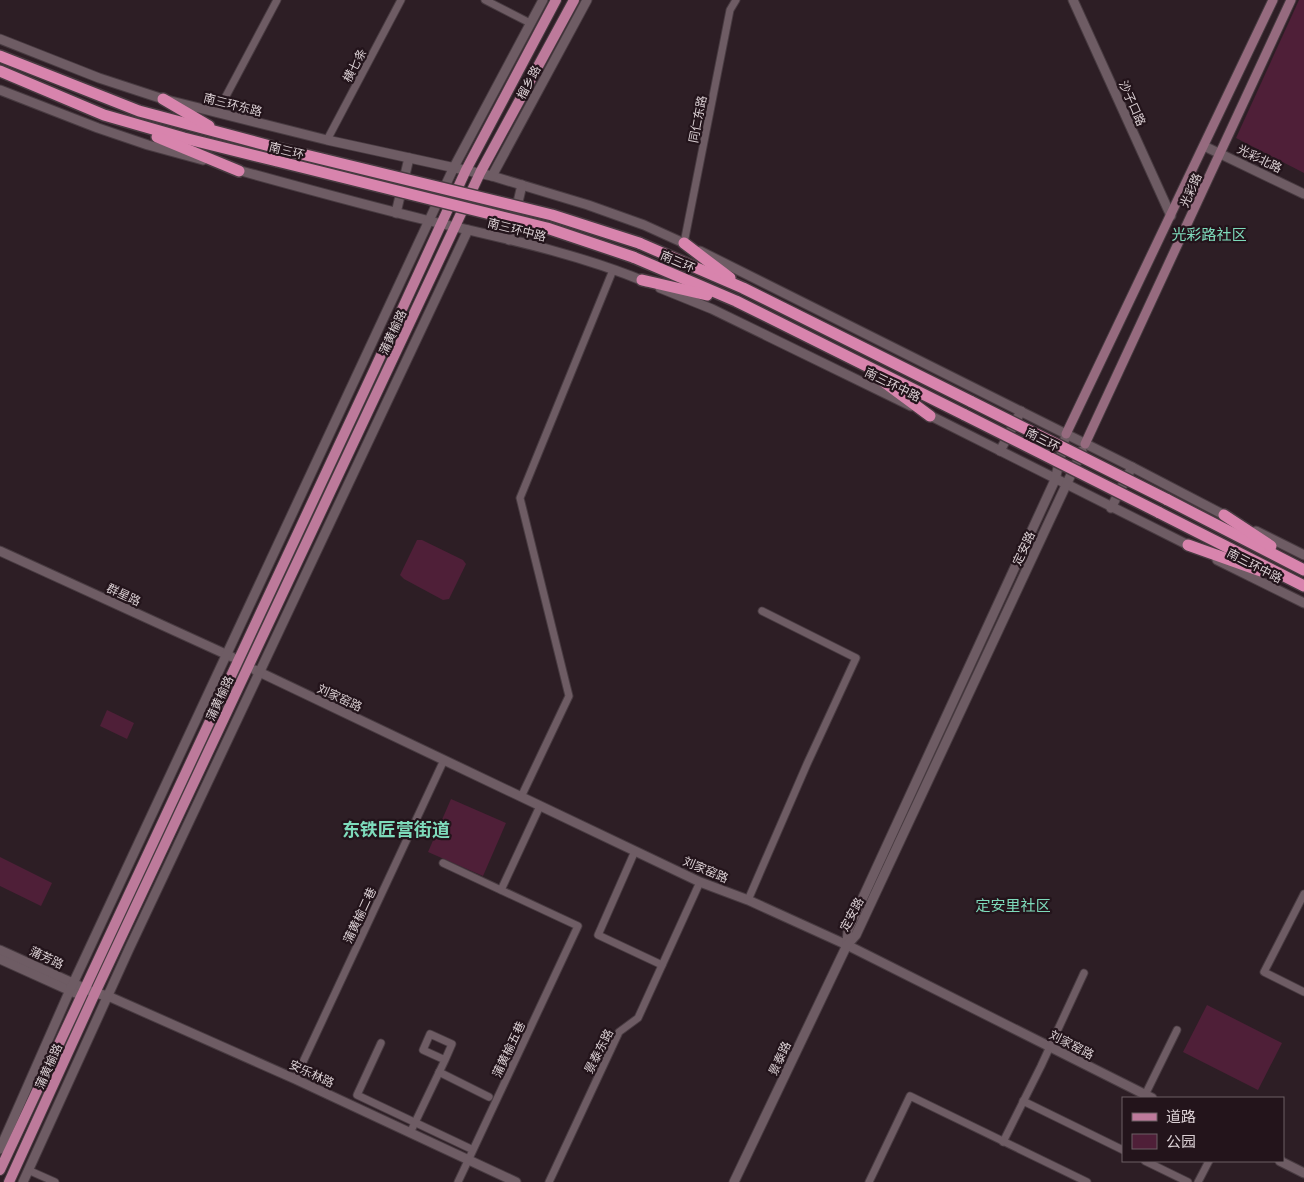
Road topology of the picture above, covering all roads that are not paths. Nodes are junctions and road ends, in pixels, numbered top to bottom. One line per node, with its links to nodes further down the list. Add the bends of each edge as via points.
1 (278, 0): 18 (street)
2 (401, 0): 21 (street, 横七条)
3 (485, 0): 12 (street)
4 (543, 0): 12 (street, 榴乡路)
5 (556, 0): 26 (main road, 榴乡路)
6 (574, 0): 28 (main road, 榴乡路)
7 (587, 0): 29 (street, 榴乡路)
8 (736, 0): 39 (street, 同仁东路, via 730,10)
9 (1073, 0): 33 (street, 沙子口路)
10 (1273, 0): 22 (main road, 光彩路)
11 (1291, 0): 23 (main road, 光彩路)
12 (530, 23): 25 (street, 榴乡路)
13 (0, 39): 17 (street, 南三环东路)
14 (0, 56): 20 (highway, 南三环, via 139,111)
15 (0, 71): 19 (highway, 南三环)
16 (0, 90): 27 (street, via 148,145)
17 (163, 99): 18 (street, 南三环东路); 20 (highway)
18 (217, 113): 21 (street, 南三环东路)
19 (104, 115): 27 (highway); 43 (highway, 南三环, bridge, via 184,138 547,228 633,257)
20 (221, 133): 42 (highway, 南三环, bridge, via 552,215 639,243)
21 (327, 140): 24 (street, 南三环东路)
22 (1204, 146): 23 (street, 光彩北路); 33 (main road, 光彩路)
23 (1220, 153): 31 (street, 光彩北路); 48 (main road, 光彩路)
24 (409, 158): 25 (street, 南三环东路); 32 (street)
25 (454, 167): 26 (street, 南三环东路); 34 (street, 榴乡路)
26 (466, 170): 28 (street, 南三环东路); 35 (main road, 榴乡路)
27 (239, 171): 32 (street)
28 (480, 173): 29 (street); 36 (main road, 榴乡路)
29 (492, 176): 30 (street)
30 (522, 185): 38 (street); 39 (street, via 644,225)
31 (1304, 194)
32 (396, 213): 34 (street)
33 (1171, 216): 47 (main road, 光彩路)
34 (430, 221): 35 (street); 64 (street, 榴乡路)
35 (442, 224): 36 (street, 南三环中路); 65 (main road, 蒲黄榆路)
36 (455, 227): 37 (street, 南三环中路); 51 (main road, 蒲黄榆路)
37 (468, 230): 38 (street, 南三环中路); 50 (street)
38 (509, 240): 40 (street, 南三环中路)
39 (684, 243): 42 (highway); 45 (street)
40 (613, 270): 41 (street, 南三环中路); 69 (street, via 520,498 569,696)
41 (642, 280): 43 (highway); 46 (street, 南三环中路, via 712,309)
42 (743, 288): 60 (highway, 南三环, bridge)
43 (736, 301): 44 (highway, 南三环)
44 (848, 356): 46 (highway); 61 (highway, 南三环, bridge)
45 (1021, 411): 47 (street); 49 (street)
46 (930, 416): 49 (street, 南三环中路)
47 (1066, 434): 48 (street); 53 (street, 定安路)
48 (1085, 444): 52 (street); 54 (street, 定安路)
49 (1000, 451): 53 (street, 南三环中路)
50 (359, 462): 51 (street); 67 (street)
51 (343, 465): 66 (main road, 蒲黄榆路)
52 (1132, 467): 55 (street); 56 (street)
53 (1055, 480): 54 (street, 南三环中路); 77 (street, 定安路, via 851,922)
54 (1066, 485): 55 (street, 南三环中路); 77 (street, 定安路, via 856,935)
55 (1111, 508): 57 (street, 南三环中路)
56 (1224, 515): 59 (street); 60 (highway)
57 (1188, 545): 61 (highway); 62 (street, 南三环中路)
58 (0, 551): 64 (street, 群星路)
59 (1304, 554)
60 (1304, 569)
61 (1304, 587)
62 (1304, 603)
63 (762, 611): 76 (street, via 856,658)
64 (227, 655): 65 (street, 群星路); 82 (street, 榴乡路)
65 (238, 660): 83 (main road, 蒲黄榆路)
66 (248, 666): 67 (street, 刘家窑路); 85 (main road, 蒲黄榆路)
67 (260, 672): 68 (street, 刘家窑路); 86 (street)
68 (444, 760): 69 (street, 刘家窑路); 92 (street, 蒲黄榆二巷)
69 (521, 797): 70 (street, 刘家窑路)
70 (540, 806): 71 (street, 刘家窑路); 74 (street)
71 (635, 851): 73 (street, 刘家窑路); 80 (street, via 598,935)
72 (443, 863): 74 (street)
73 (700, 882): 76 (street, 刘家窑路); 80 (street, 景泰东路)
74 (501, 890): 102 (street, 蒲黄榆五巷, via 578,926)
75 (1304, 894): 84 (street, via 1264,972)
76 (748, 900): 77 (street, 刘家窑路)
77 (847, 945): 89 (street, 刘家窑路); 115 (street, 景泰路)
78 (0, 950): 82 (street, 蒲芳路)
79 (0, 958): 82 (street, 蒲芳路)
80 (662, 965): 114 (street, 景泰东路, via 638,1018 619,1032)
81 (1084, 973): 89 (street)
82 (72, 987): 83 (street, 蒲芳路); 99 (street, 榴乡路)
83 (82, 992): 85 (street, 蒲芳路); 106 (main road, 蒲黄榆路)
84 (1304, 992)
85 (95, 993): 86 (street, 安乐林路); 109 (main road, 蒲黄榆路)
86 (108, 996): 92 (street, 安乐林路); 107 (street)
87 (1177, 1030): 93 (street)
88 (381, 1043): 96 (street, via 357,1095)
89 (1050, 1046): 93 (street, 刘家窑路); 95 (street)
90 (445, 1060): 91 (street)
91 (439, 1072): 94 (street); 96 (street)
92 (295, 1079): 97 (street, 安乐林路)
93 (1149, 1096)
94 (489, 1097)
95 (1023, 1101): 98 (street); 101 (street)
96 (415, 1123): 97 (street); 100 (street)
97 (410, 1133): 102 (street, 安乐林路)
98 (1002, 1142): 116 (street, via 910,1096); 117 (street)
99 (1, 1144)
100 (469, 1148)
101 (1122, 1150)
102 (469, 1160): 112 (street, 蒲黄榆五巷); 113 (street, 安乐林路)
103 (1147, 1162): 118 (street)
104 (1208, 1162): 119 (street)
105 (1282, 1162): 108 (street)
106 (0, 1170)
107 (28, 1170): 110 (street); 111 (street)
108 (1304, 1172)
109 (9, 1182)
110 (22, 1182)
111 (55, 1182)
112 (458, 1182)
113 (516, 1182)
114 (549, 1182)
115 (734, 1182)
116 (869, 1182)
117 (1087, 1182)
118 (1188, 1182)
119 (1198, 1182)

